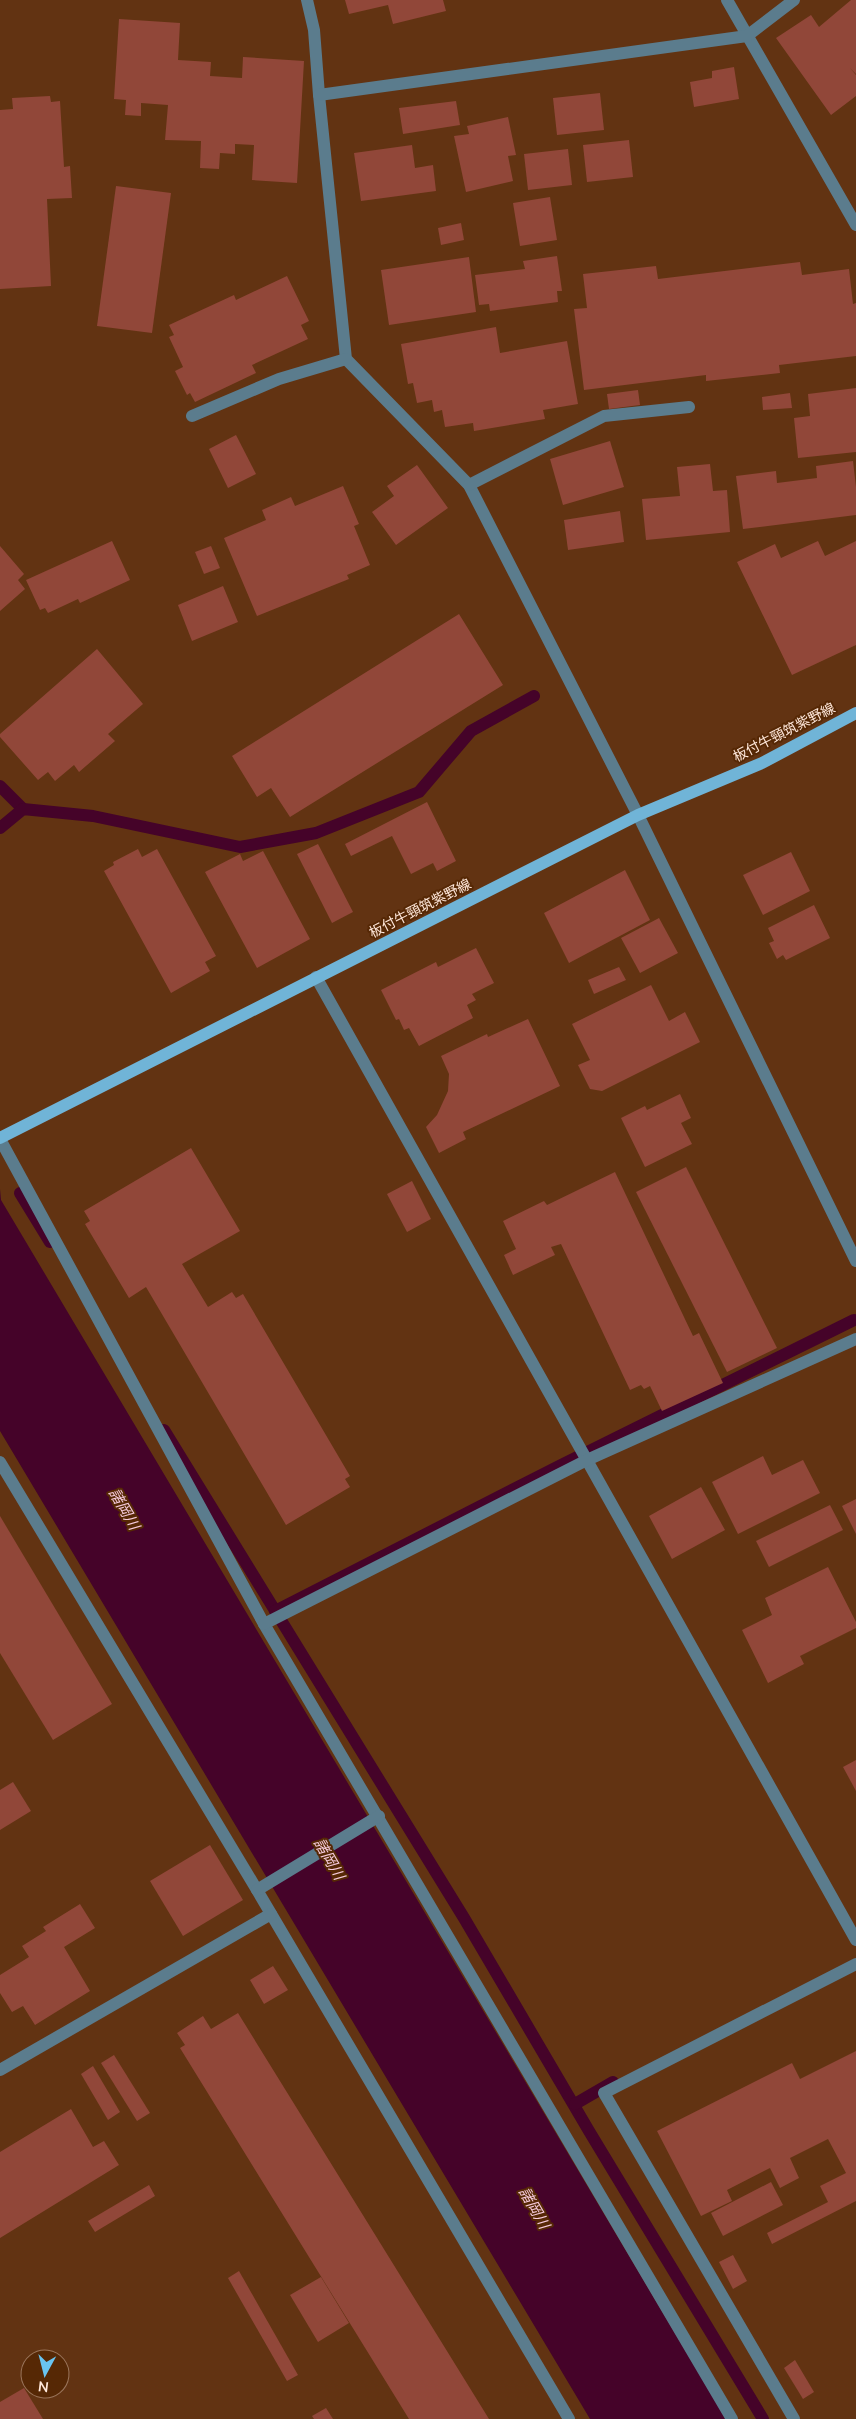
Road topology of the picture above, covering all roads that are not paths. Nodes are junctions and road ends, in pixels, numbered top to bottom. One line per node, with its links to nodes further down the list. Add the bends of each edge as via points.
1 (307, 0): 5 (street, via 314,30)
2 (727, 0): 4 (street)
3 (794, 0): 4 (street)
4 (747, 36): 5 (street); 6 (street)
5 (318, 94): 7 (street)
6 (856, 225)
7 (346, 359): 9 (street, via 279,379); 10 (street)
8 (689, 407): 10 (street, via 604,416)
9 (192, 416)
10 (468, 485): 12 (street)
11 (856, 713): 12 (main road, 板付牛頸筑紫野線, via 762,762)
12 (638, 815): 13 (main road, 板付牛頸筑紫野線); 15 (street)
13 (316, 978): 14 (main road, 板付牛頸筑紫野線); 17 (street)
14 (0, 1138): 19 (street)
15 (856, 1261)
16 (856, 1339): 17 (street)
17 (587, 1460): 19 (street); 23 (street)
18 (0, 1462): 21 (street)
19 (264, 1624): 20 (street)
20 (379, 1816): 21 (street); 27 (street)
21 (257, 1890): 22 (street)
22 (271, 1914): 25 (street); 26 (street)
23 (856, 1940)
24 (856, 1964): 28 (street, via 604,2093)
25 (0, 2070)
26 (569, 2419)
27 (732, 2419)
28 (794, 2419)

